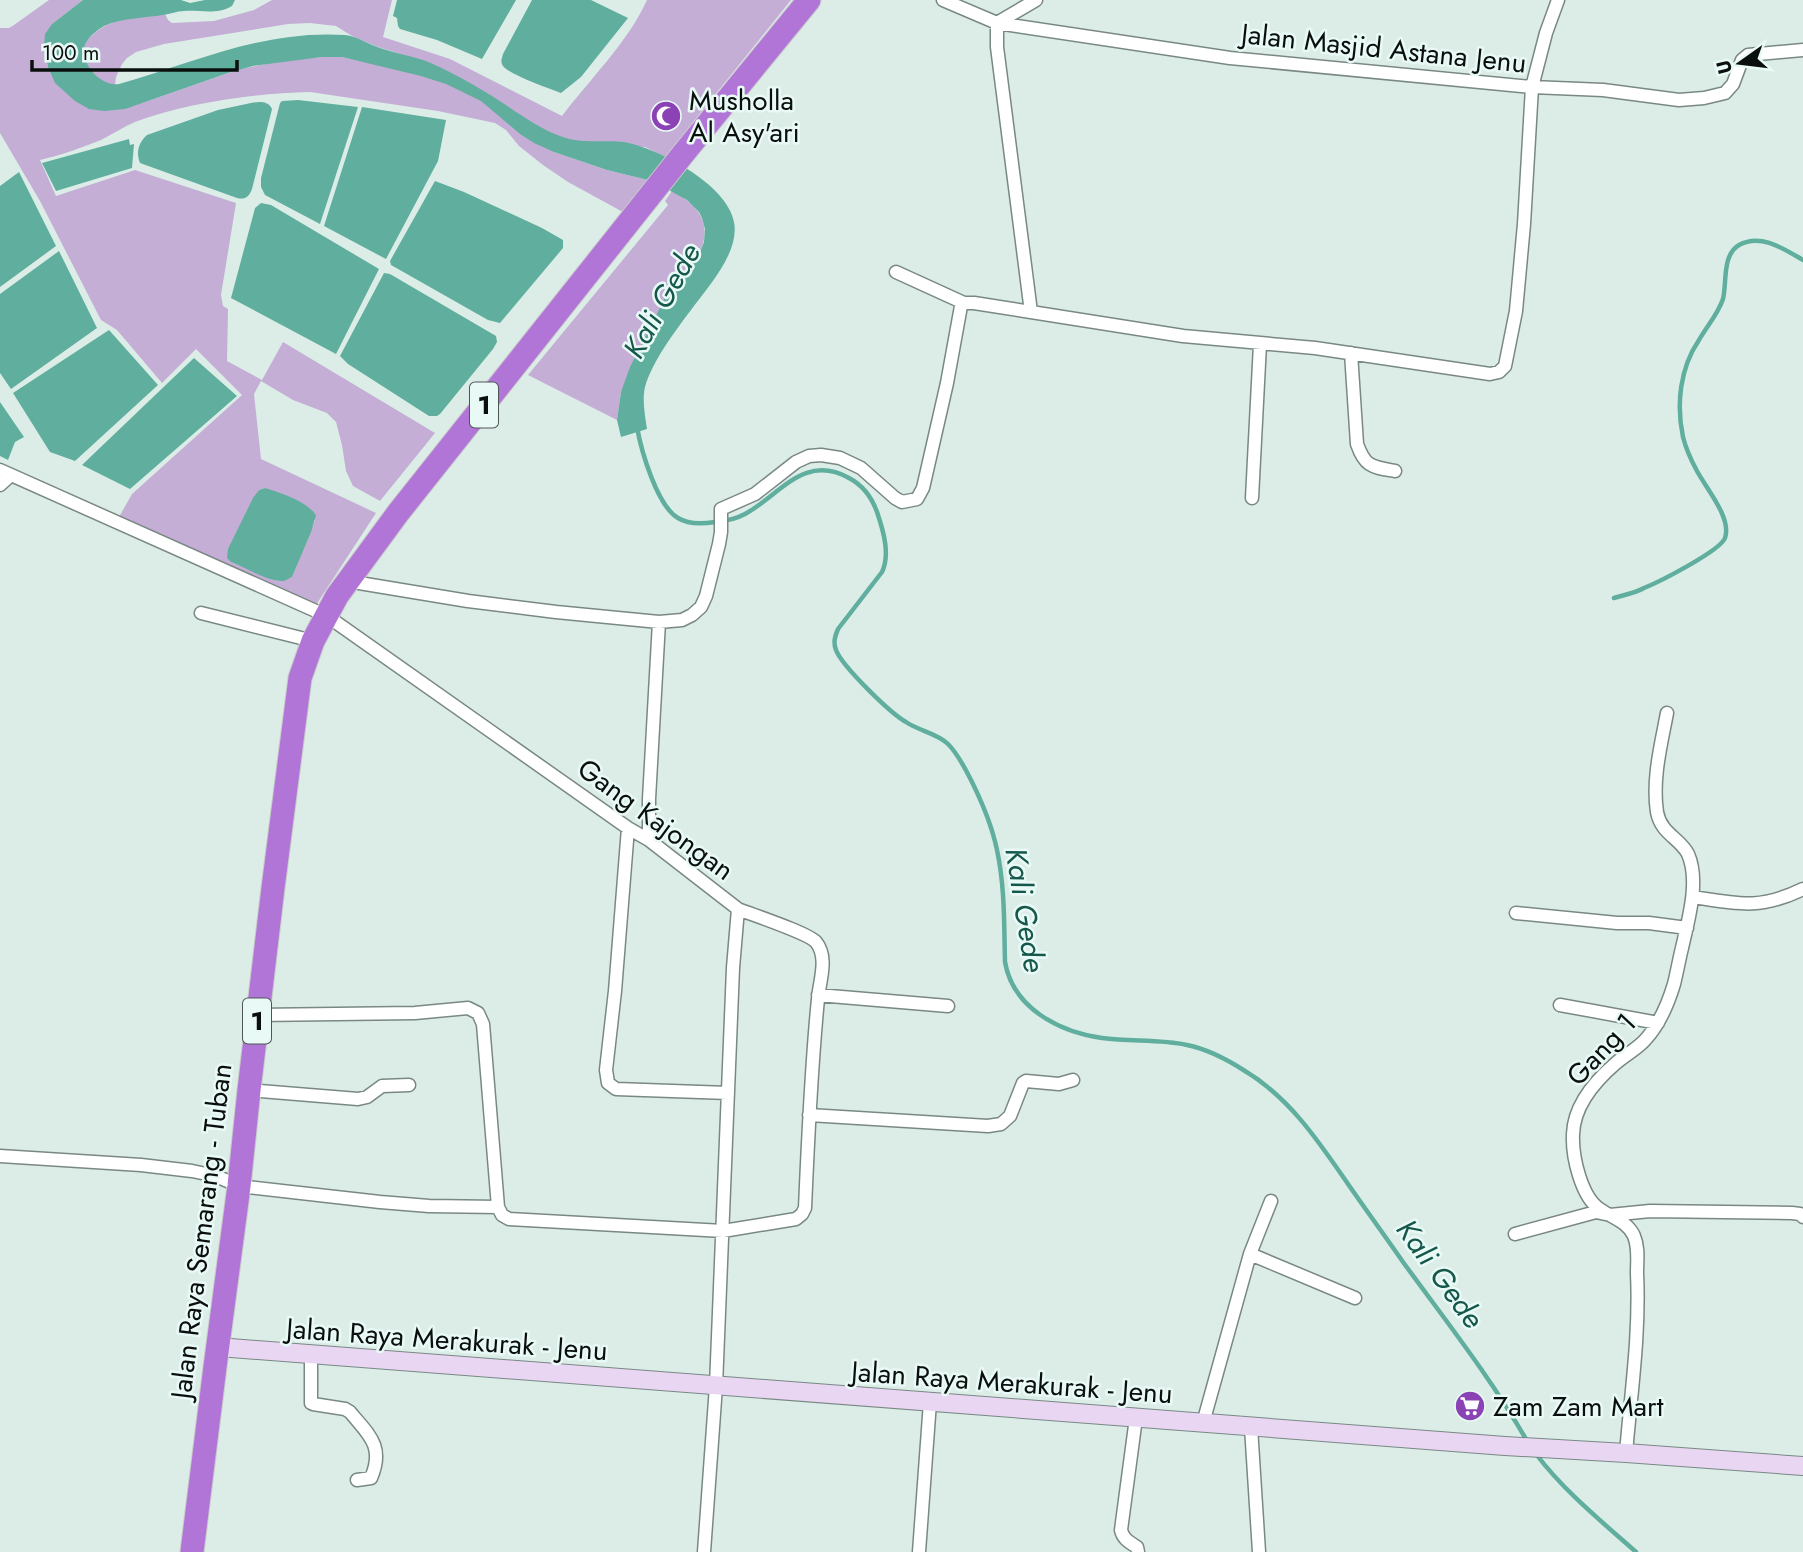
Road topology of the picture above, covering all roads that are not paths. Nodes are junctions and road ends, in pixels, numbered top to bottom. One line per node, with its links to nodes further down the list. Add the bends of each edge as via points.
1 (809, 0): 17 (highway, Jalan Raya Semarang - Tuban / 1)
2 (943, 0): 5 (street, Jalan Masjid Astana Jenu)
3 (1036, 0): 5 (street)
4 (1558, 0): 7 (street)
5 (997, 23): 7 (street, Jalan Masjid Astana Jenu, via 1230,58); 10 (street)
6 (1803, 50): 7 (street, Jalan Masjid Astana Jenu, via 1748,55 1725,93 1704,99)
7 (1532, 87): 12 (street, via 1516,311 1505,366 1490,374)
8 (896, 272): 9 (street)
9 (964, 303): 10 (street); 20 (street, via 917,499 902,502 861,468 840,458 809,456 796,462 755,494 722,508 721,532 701,607 682,620)
10 (1031, 312): 11 (street)
11 (1260, 344): 12 (street); 16 (street)
12 (1351, 353): 13 (street, via 1361,457 1366,463)
13 (1395, 471)
14 (5, 473): 15 (street); 19 (street, Gang Kajongan)
15 (0, 485)
16 (1252, 498)
17 (347, 581): 19 (highway, Jalan Raya Semarang - Tuban / 1); 20 (street, via 468,601)
18 (201, 612): 21 (street)
19 (327, 616): 21 (highway, Jalan Raya Semarang - Tuban / 1); 23 (street, Gang Kajongan)
20 (659, 622): 24 (street)
21 (313, 641): 33 (highway, Jalan Raya Semarang - Tuban / 1, via 300,678)
22 (1667, 713): 26 (street, Gang 1, via 1656,777 1658,815 1666,832 1689,856)
23 (628, 828): 24 (street, Gang Kajongan); 38 (street, via 608,1083 616,1089)
24 (649, 840): 27 (street, Gang Kajongan)
25 (1803, 889): 26 (street, via 1758,904)
26 (1693, 897): 29 (street, Gang 1)
27 (738, 909): 30 (street, via 814,939 821,952); 38 (street, Gang Kajongan)
28 (1516, 913): 29 (street)
29 (1687, 928): 34 (street, Gang 1, via 1674,985)
30 (818, 995): 31 (street); 39 (street)
31 (948, 1006)
32 (1560, 1006): 34 (street)
33 (257, 1015): 37 (highway, Jalan Raya Semarang - Tuban / 1); 43 (street, via 468,1008 478,1013 483,1024)
34 (1658, 1023): 44 (street, Gang 1, via 1589,1090 1573,1131 1574,1158 1583,1185 1592,1202)
35 (1073, 1080): 39 (street, via 1059,1084 1026,1081 1010,1116 1001,1124 988,1126)
36 (409, 1085): 37 (street, via 382,1087 358,1099)
37 (248, 1090): 41 (highway, Jalan Raya Semarang - Tuban / 1)
38 (728, 1093): 46 (street, Gang Kajongan)
39 (809, 1115): 46 (street, via 803,1214)
40 (0, 1156): 41 (street, via 192,1171)
41 (239, 1186): 43 (street, via 405,1204); 50 (highway, Jalan Raya Semarang - Tuban / 1)
42 (1271, 1202): 48 (street)
43 (498, 1207): 46 (street, via 509,1219)
44 (1610, 1215): 45 (street, via 1650,1211 1791,1213); 47 (street, via 1588,1213); 57 (street, Gang 1, via 1630,1230 1638,1255 1638,1316)
45 (1803, 1217)
46 (723, 1231): 52 (street, Gang Kajongan)
47 (1515, 1234)
48 (1250, 1254): 49 (street); 55 (street)
49 (1354, 1298)
50 (218, 1347): 51 (main road, Jalan Raya Merakurak - Jenu); 60 (highway, Jalan Raya Semarang - Tuban / 1)
51 (312, 1354): 52 (main road, Jalan Raya Merakurak - Jenu); 59 (street, via 311,1403 350,1412 375,1443 371,1478)
52 (716, 1386): 53 (main road, Jalan Raya Merakurak - Jenu); 61 (street, Gang Kajongan)
53 (930, 1402): 54 (main road, Jalan Raya Merakurak - Jenu); 62 (street)
54 (1136, 1418): 55 (main road, Jalan Raya Merakurak - Jenu); 63 (street, via 1121,1530)
55 (1203, 1423): 56 (main road, Jalan Raya Merakurak - Jenu)
56 (1251, 1427): 57 (main road, Jalan Raya Merakurak - Jenu); 64 (street)
57 (1626, 1452): 58 (main road, Jalan Raya Merakurak - Jenu)
58 (1803, 1466)
59 (357, 1480)
60 (192, 1552)
61 (704, 1552)
62 (919, 1552)
63 (1138, 1552)
64 (1259, 1552)

